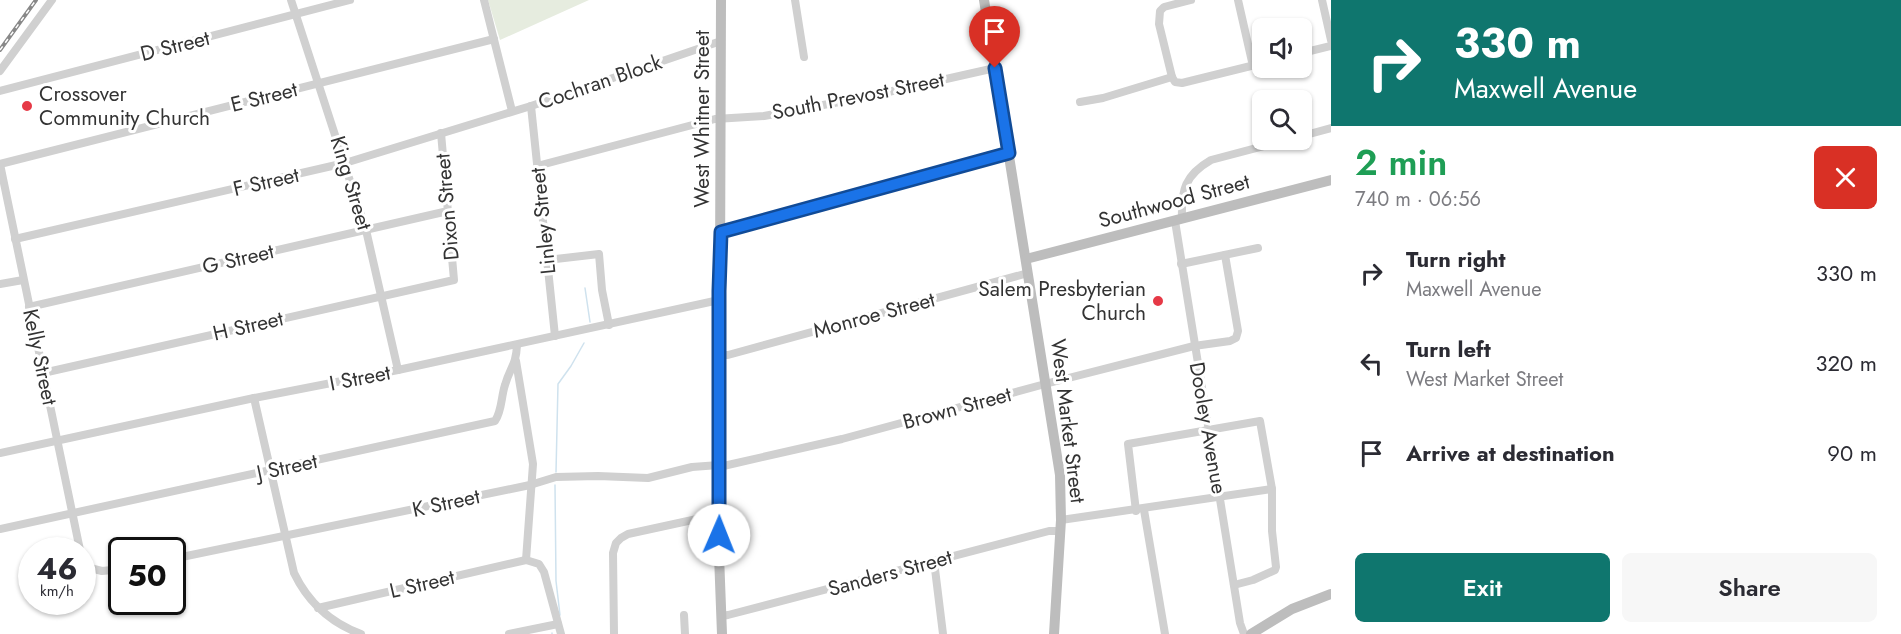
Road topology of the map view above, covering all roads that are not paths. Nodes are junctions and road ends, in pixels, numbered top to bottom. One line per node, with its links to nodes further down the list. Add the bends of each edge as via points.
1 (52, 0): 21 (street)
2 (291, 0): 11 (street, King Street)
3 (350, 0): 11 (street, D Street)
4 (484, 0): 12 (street)
5 (721, 0): 14 (street, West Whitner Street)
6 (795, 0): 17 (street)
7 (984, 0): 20 (street, West Market Street)
8 (1191, 0): 22 (street, via 1160,11 1159,24)
9 (1238, 0): 18 (street)
10 (1322, 0): 13 (street)
11 (296, 15): 23 (street, King Street); 24 (street, D Street)
12 (494, 39): 23 (street, E Street); 27 (street)
13 (1331, 40)
14 (721, 41): 26 (street, Cochran Block); 28 (street, West Whitner Street)
15 (1331, 46): 16 (street)
16 (1312, 51)
17 (804, 57)
18 (1252, 62)
19 (1252, 66): 22 (street, via 1182,83)
20 (995, 68): 28 (street, South Prevost Street, via 764,116); 33 (street, West Market Street)
21 (0, 71)
22 (1172, 77): 25 (street)
23 (318, 83): 34 (street, King Street); 35 (street, E Street)
24 (0, 91)
25 (1080, 102)
26 (531, 106): 27 (street, Cochran Block); 36 (street, Linley Street)
27 (512, 111): 30 (street, F Street)
28 (721, 119): 36 (street, South Prevost Street); 42 (street, West Whitner Street)
29 (1331, 128): 31 (street)
30 (441, 133): 34 (street, F Street); 39 (street, Dixon Street)
31 (1312, 133)
32 (1252, 149): 40 (street, Dooley Avenue, via 1200,166 1183,189)
33 (1009, 153): 42 (street); 46 (street, West Market Street)
34 (345, 163): 41 (street, King Street); 43 (street, F Street)
35 (0, 164): 38 (street, Kelly Street)
36 (537, 166): 47 (street, Linley Street)
37 (1331, 180): 40 (street, Southwood Street)
38 (4, 208): 43 (street, Kelly Street)
39 (448, 211): 41 (street, G Street); 51 (street, Dixon Street)
40 (1179, 220): 46 (street, Southwood Street); 48 (street, Dooley Avenue)
41 (366, 230): 53 (street, King Street); 55 (street, G Street)
42 (721, 232): 54 (street, West Whitner Street)
43 (15, 239): 50 (street, Kelly Street)
44 (1258, 248): 45 (street)
45 (1225, 255): 48 (street); 59 (street, Brown Street, via 1236,338)
46 (1026, 259): 49 (street, West Market Street)
47 (547, 260): 56 (street, via 598,254); 57 (street, Linley Street)
48 (1181, 264): 59 (street, Dooley Avenue)
49 (1028, 273): 60 (street, Monroe Street); 64 (street, West Market Street)
50 (23, 280): 52 (street); 55 (street, Kelly Street)
51 (454, 280): 53 (street, H Street)
52 (0, 284)
53 (382, 296): 62 (street, King Street); 63 (street, H Street)
54 (720, 300): 56 (street, I Street); 60 (street, West Whitner Street)
55 (29, 307): 63 (street, Kelly Street)
56 (609, 325): 57 (street, I Street)
57 (555, 336): 58 (street, I Street)
58 (517, 345): 61 (street, J Street); 62 (street, I Street)
59 (1194, 346): 64 (street, Brown Street); 66 (street, Dooley Avenue)
60 (720, 355): 69 (street, West Whitner Street)
61 (516, 361): 70 (street, J Street, via 505,383 495,422); 71 (street, via 533,464)
62 (398, 370): 65 (street, I Street)
63 (43, 373): 67 (street, Kelly Street)
64 (1045, 384): 69 (street, Brown Street, via 842,439); 77 (street, West Market Street, via 1060,475)
65 (254, 398): 67 (street, I Street); 70 (street)
66 (1208, 429): 72 (street, via 1260,421); 73 (street, Dooley Avenue); 74 (street, via 1128,444)
67 (58, 441): 68 (street, I Street); 75 (street, Kelly Street)
68 (0, 453)
69 (719, 466): 71 (street, K Street, via 692,467 648,478 556,477); 76 (street, West Whitner Street)
70 (271, 471): 75 (street, J Street); 79 (street)
71 (530, 485): 79 (street, K Street); 82 (street)
72 (1272, 489): 73 (street, Sanders Street); 84 (street, via 1275,570)
73 (1220, 498): 74 (street, Sanders Street); 84 (street, Dooley Avenue)
74 (1140, 510): 77 (street, Sanders Street); 98 (street)
75 (72, 514): 78 (street, J Street); 80 (street, Kelly Street)
76 (720, 514): 88 (street, West Whitner Street); 93 (street, via 621,538 613,553)
77 (1060, 526): 83 (street, Sanders Street); 97 (street, West Market Street)
78 (0, 529)
79 (285, 536): 81 (street, K Street); 86 (street, via 298,582)
80 (77, 537)
81 (186, 556)
82 (526, 560): 86 (street, L Street); 89 (street, via 539,564 544,572)
83 (934, 561): 88 (street, Sanders Street); 96 (street)
84 (1234, 585): 99 (street, Dooley Avenue)
85 (1331, 594): 100 (street, via 1292,609)
86 (318, 608): 90 (street, via 338,624)
87 (684, 615): 94 (street)
88 (721, 616): 95 (street, West Whitner Street)
89 (558, 624): 91 (street); 92 (street)
90 (361, 634)
91 (509, 634)
92 (561, 634)
93 (614, 634)
94 (685, 634)
95 (722, 634)
96 (943, 634)
97 (1053, 634)
98 (1165, 634)
99 (1244, 634)
100 (1251, 634)

